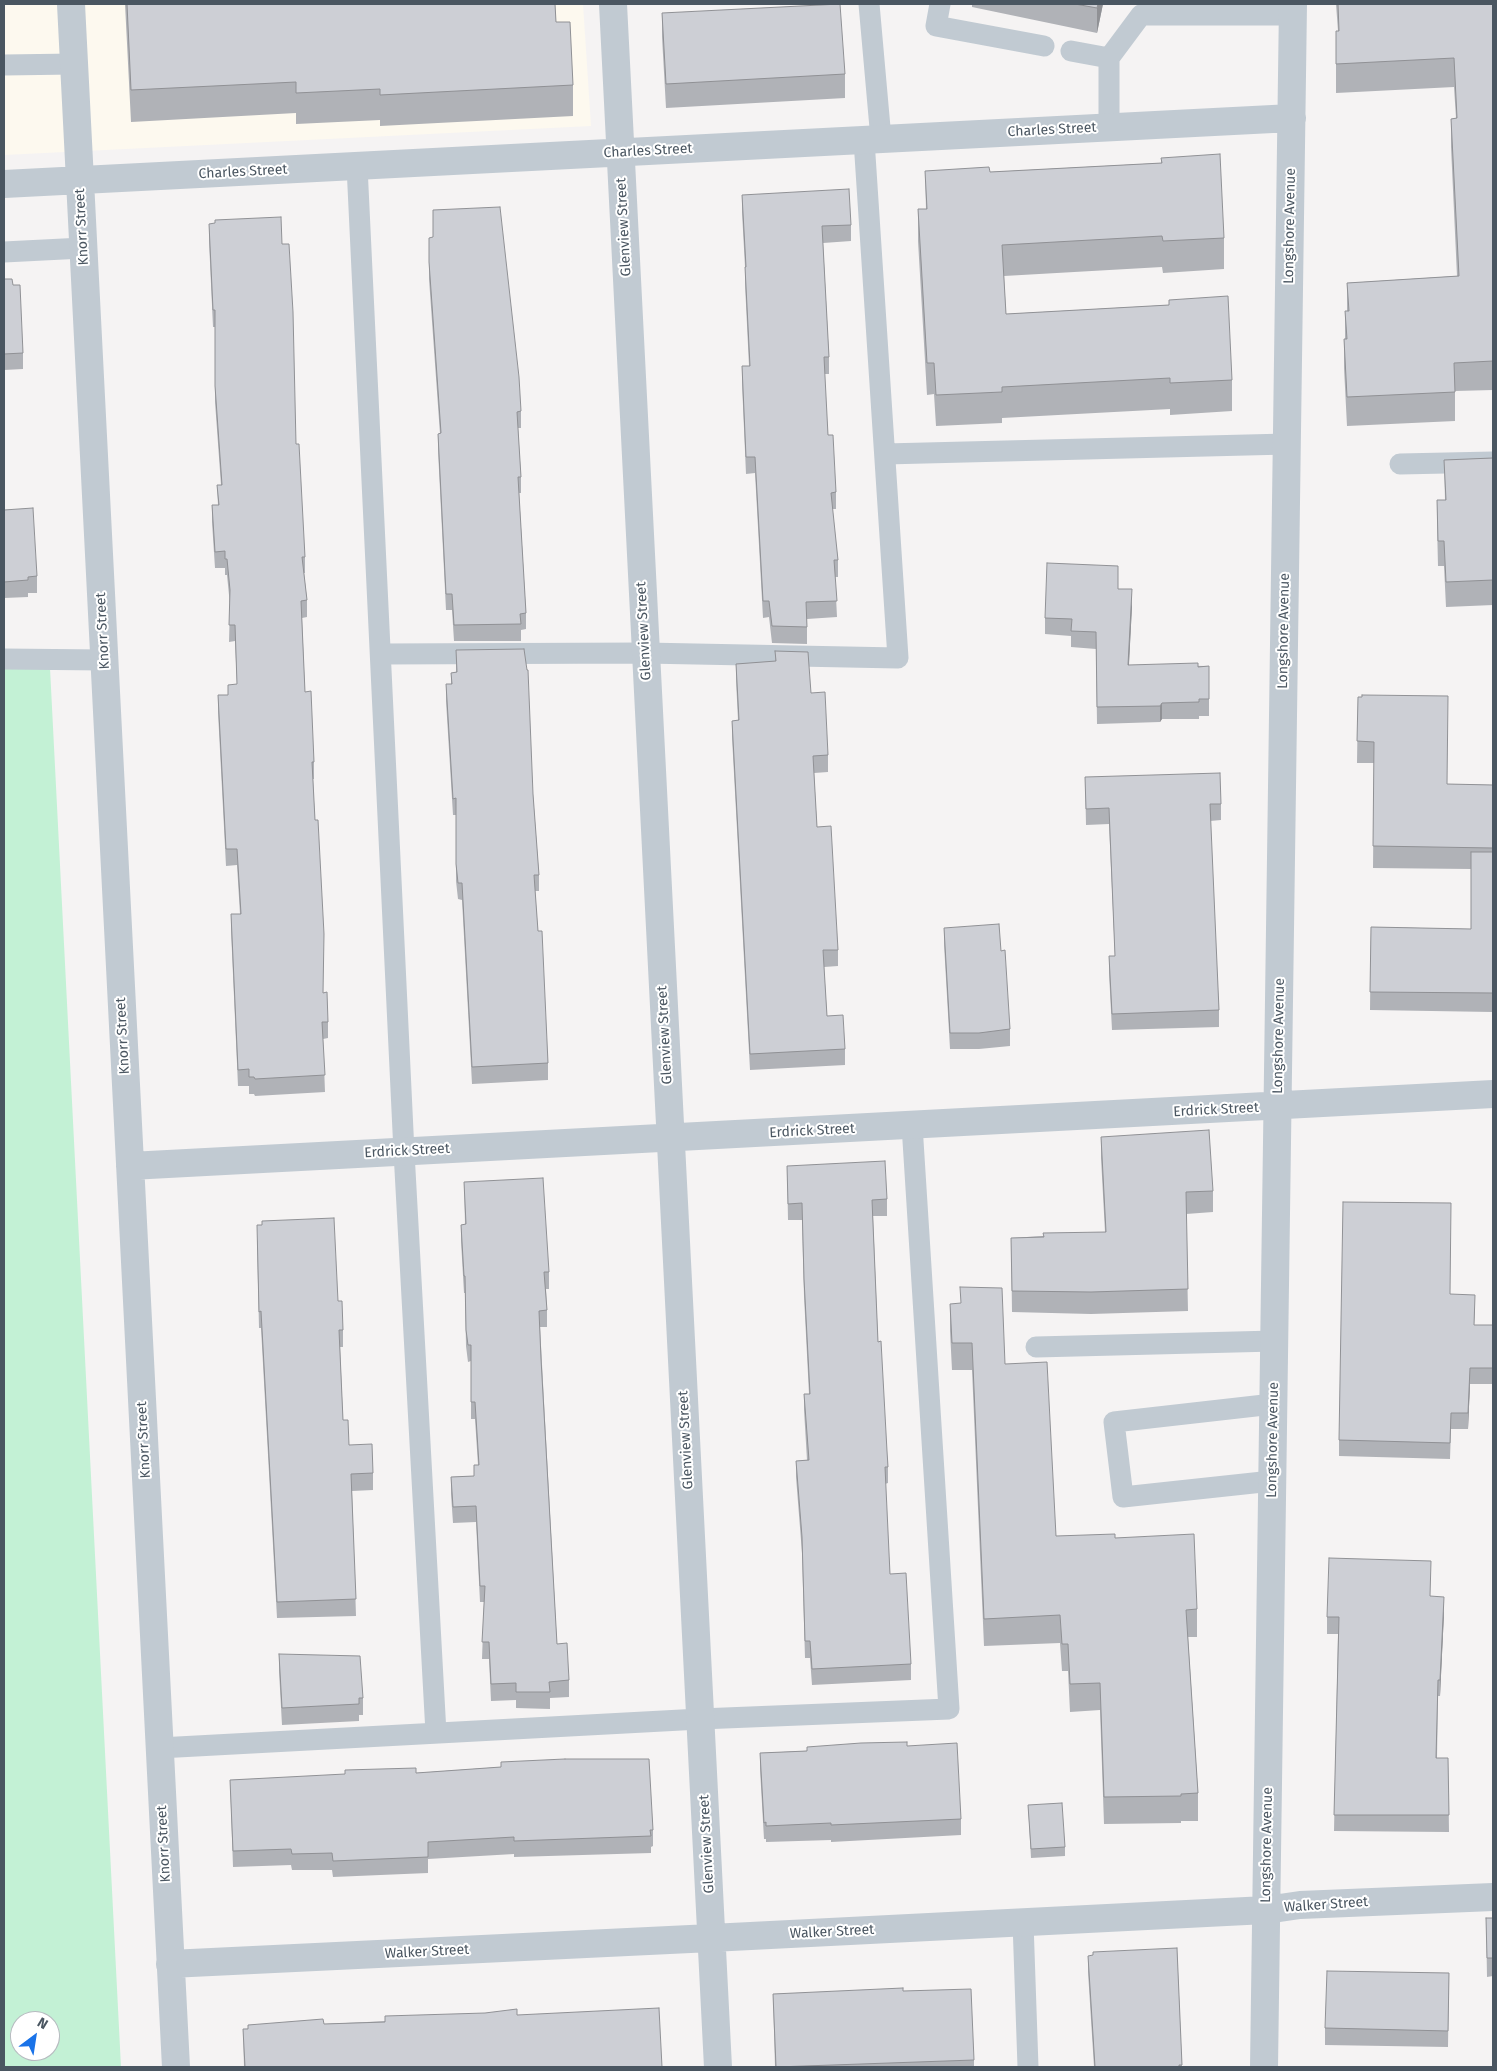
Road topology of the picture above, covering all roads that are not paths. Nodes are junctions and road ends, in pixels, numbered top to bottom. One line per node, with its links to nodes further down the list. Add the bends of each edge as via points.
1 (71, 4): 9 (street, Knorr Street)
2 (613, 4): 14 (street, Glenview Street)
3 (869, 4): 13 (lane)
4 (940, 4): 6 (lane, via 936,26)
5 (1293, 9): 8 (lane, via 1141,15); 11 (street, Longshore Avenue)
6 (1044, 46)
7 (1071, 51): 8 (lane)
8 (1109, 58): 12 (lane)
9 (74, 64): 10 (lane); 16 (street, Knorr Street)
10 (4, 66)
11 (1292, 118): 12 (street, Charles Street); 20 (street, Longshore Avenue)
12 (1109, 128): 13 (street, Charles Street)
13 (872, 140): 14 (street, Charles Street); 21 (lane)
14 (620, 153): 15 (street, Charles Street); 24 (street, Glenview Street)
15 (357, 166): 16 (street, Charles Street); 25 (lane)
16 (80, 181): 17 (street, Charles Street); 18 (street, Knorr Street)
17 (4, 184)
18 (83, 248): 19 (lane); 27 (street, Knorr Street)
19 (4, 252)
20 (1287, 444): 21 (lane); 29 (street, Longshore Avenue)
21 (885, 454): 24 (lane, via 898,658)
22 (1493, 462): 23 (lane)
23 (1400, 464)
24 (646, 653): 25 (lane); 31 (street, Glenview Street)
25 (380, 654): 32 (lane)
26 (4, 659): 27 (lane)
27 (104, 660): 33 (street, Knorr Street)
28 (1493, 1094): 29 (street, Erdrick Street)
29 (1278, 1106): 30 (street, Erdrick Street); 34 (street, Longshore Avenue)
30 (912, 1125): 31 (street, Erdrick Street); 38 (lane, via 949,1709)
31 (671, 1138): 32 (street, Erdrick Street); 38 (street, Glenview Street)
32 (404, 1152): 33 (street, Erdrick Street); 39 (lane)
33 (130, 1166): 40 (street, Knorr Street)
34 (1275, 1340): 35 (lane); 36 (street, Longshore Avenue)
35 (1036, 1347)
36 (1274, 1404): 37 (street, Longshore Avenue); 37 (lane, via 1114,1422 1123,1497)
37 (1272, 1481): 42 (street, Longshore Avenue)
38 (700, 1719): 39 (lane); 44 (street, Glenview Street)
39 (436, 1734): 40 (lane)
40 (159, 1748): 45 (street, Knorr Street)
41 (1493, 1897): 42 (street, Walker Street, via 1300,1905)
42 (1266, 1910): 43 (street, Walker Street); 49 (street, Longshore Avenue)
43 (1023, 1922): 44 (street, Walker Street); 48 (lane)
44 (711, 1938): 45 (street, Walker Street); 47 (street, Glenview Street)
45 (170, 1964): 46 (street, Knorr Street)
46 (176, 2067)
47 (718, 2067)
48 (1028, 2067)
49 (1264, 2067)

